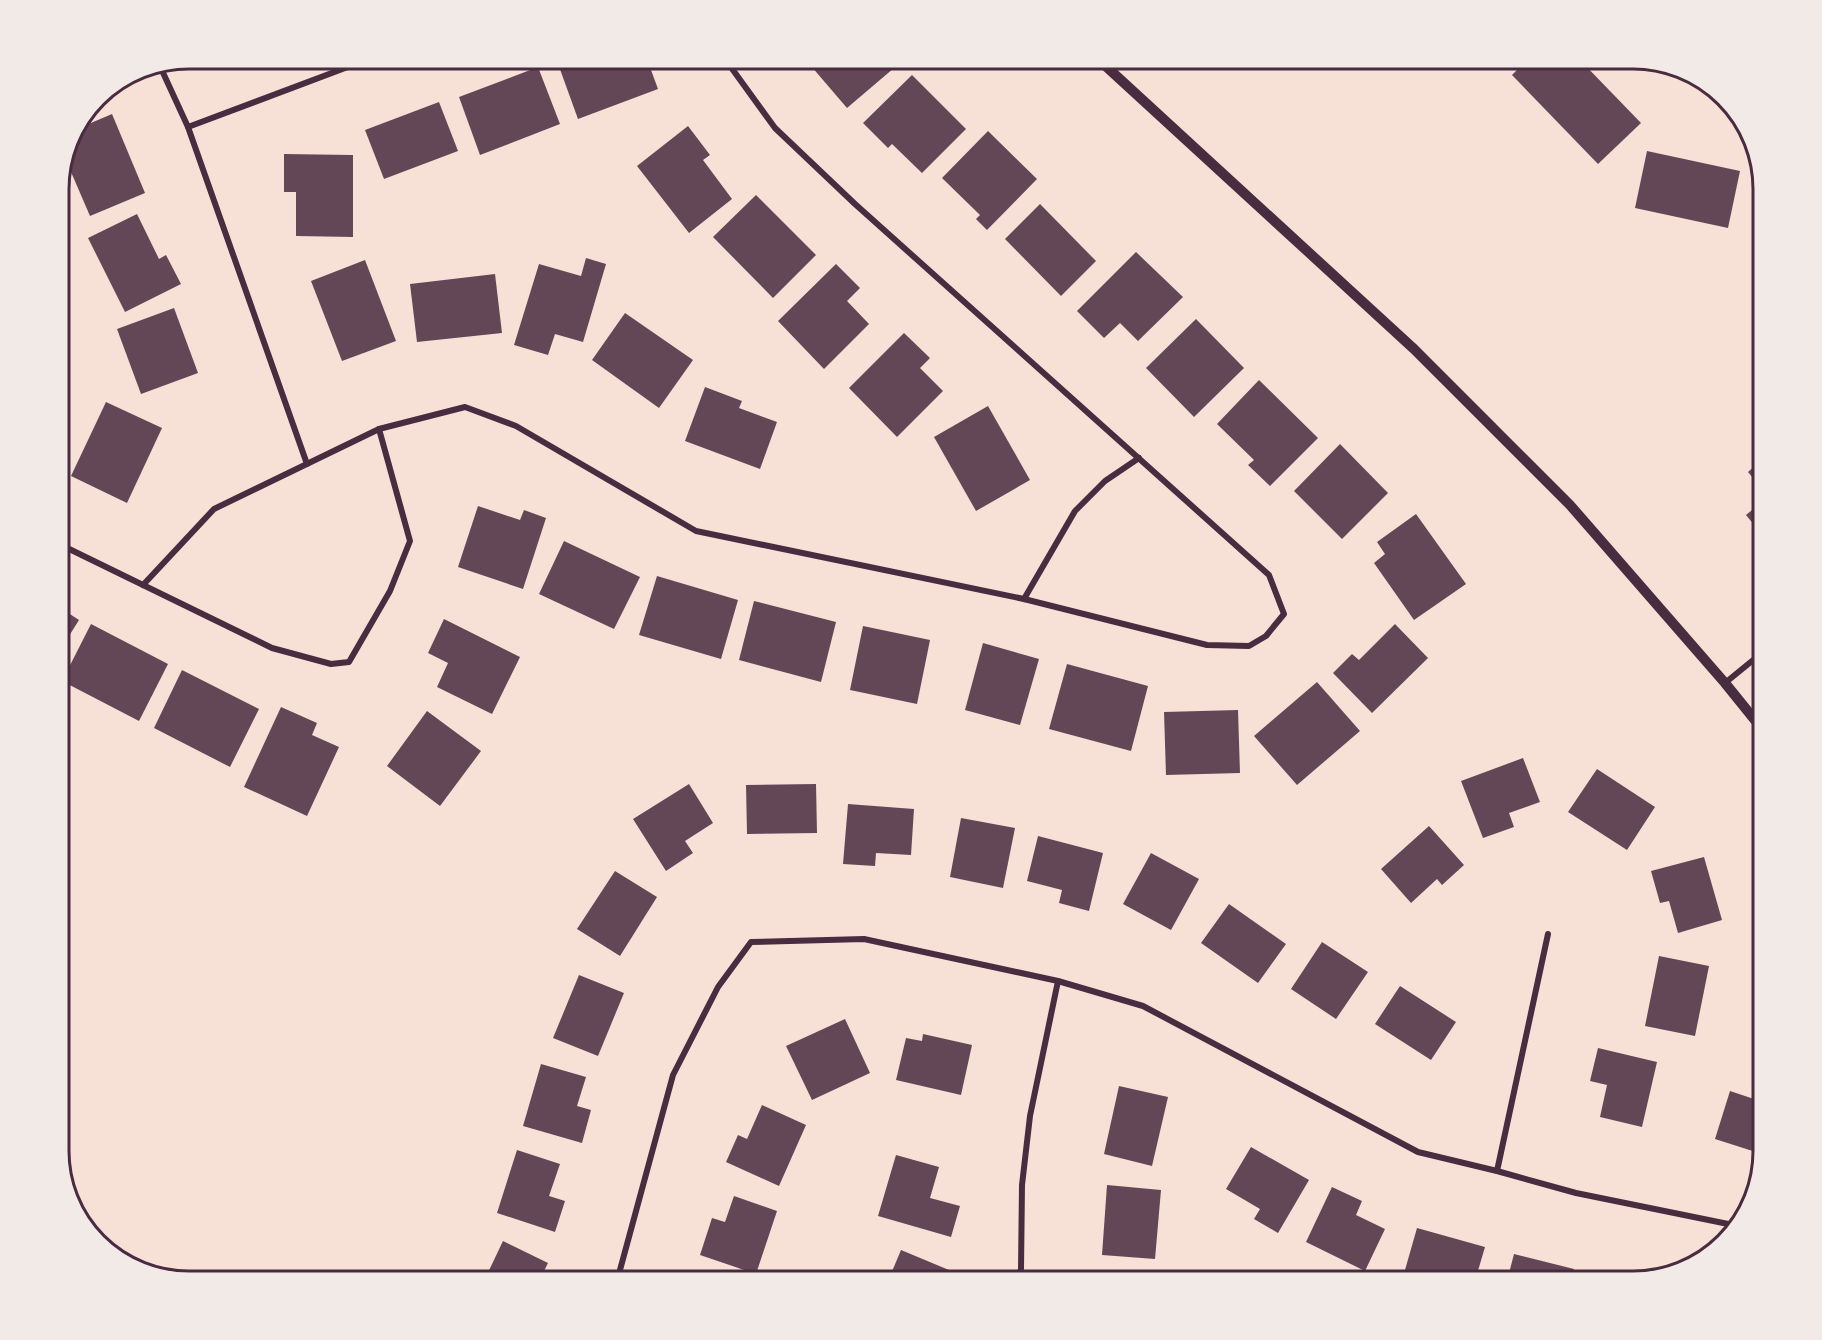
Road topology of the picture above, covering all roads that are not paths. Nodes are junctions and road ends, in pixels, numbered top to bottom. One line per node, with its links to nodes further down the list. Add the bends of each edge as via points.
1 (340, 69): 5 (street)
2 (733, 69): 7 (street, via 775,128)
3 (1110, 69): 13 (street, via 1414,349 1570,505)
4 (163, 72): 5 (street)
5 (188, 127): 8 (street)
6 (379, 429): 8 (street); 10 (street, via 410,540 390,591 348,662 331,664 272,648); 11 (street, via 465,407 516,426 696,531)
7 (1138, 458): 11 (street, via 1105,481 1075,511); 11 (street, via 1269,574 1284,614 1266,636 1249,646 1207,645)
8 (307, 464): 10 (street, via 214,509)
9 (69, 549): 10 (street)
10 (143, 585)
11 (1024, 599)
12 (1753, 661): 13 (street)
13 (1725, 683): 14 (street)
14 (1753, 717)
15 (1548, 934): 17 (street)
16 (1058, 981): 17 (street, via 1143,1006 1418,1152); 19 (street, via 864,939 751,942 718,987 673,1075); 20 (street, via 1030,1116 1022,1185)
17 (1497, 1171): 18 (street, via 1576,1193)
18 (1728, 1224)
19 (620, 1271)
20 (1020, 1271)

